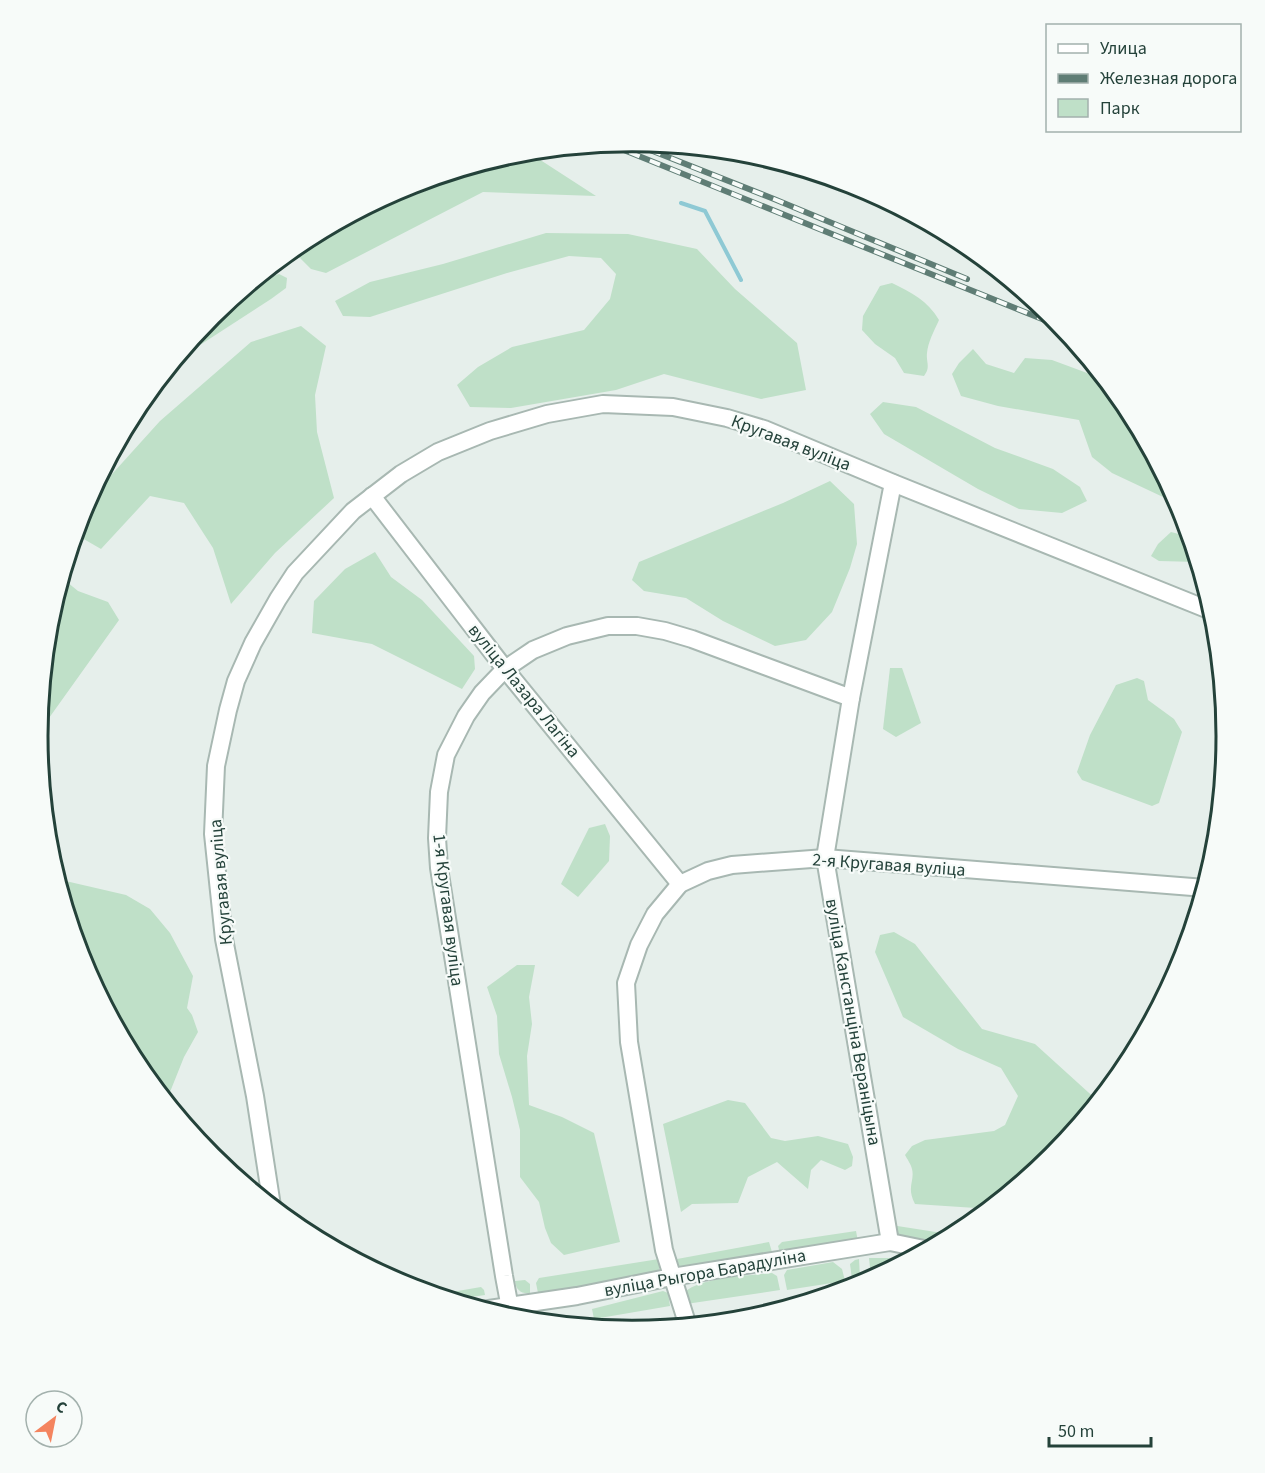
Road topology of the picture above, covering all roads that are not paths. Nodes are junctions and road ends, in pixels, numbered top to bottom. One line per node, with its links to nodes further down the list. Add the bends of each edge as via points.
1 (893, 483): 2 (street, Кругавая вуліца, via 764,429 726,418 673,407 603,404 547,414 490,431 438,452); 3 (street, Кругавая вуліца); 5 (street, вуліца Канстанціна Вераніцына)
2 (372, 495): 4 (street, вуліца Лазара Лагіна); 9 (street, Кругавая вуліца, via 295,573 252,643 236,681 216,766 213,834 224,939)
3 (1202, 607)
4 (505, 669): 5 (street, 1-я Кругавая вуліца, via 533,650 567,636 608,626 637,626 692,639); 7 (street, вуліца Лазара Лагіна); 13 (street, 1-я Кругавая вуліца, via 466,716 446,755 437,838)
5 (851, 698): 6 (street, вуліца Канстанціна Вераніцына)
6 (825, 858): 7 (street, 2-я Кругавая вуліца, via 732,865); 8 (street, 2-я Кругавая вуліца); 10 (street, вуліца Канстанціна Вераніцына)
7 (680, 884): 12 (street, 2-я Кругавая вуліца, via 655,914 626,983 629,1042 664,1250)
8 (1197, 887)
9 (270, 1195)
10 (890, 1242): 11 (street, вуліца Рыгора Барадуліна); 12 (street, вуліца Рыгора Барадуліна)
11 (917, 1247)
12 (672, 1277): 14 (street, вуліца Рыгора Барадуліна); 15 (street, 2-я Кругавая вуліца)
13 (510, 1308)
14 (519, 1310)
15 (686, 1318)

